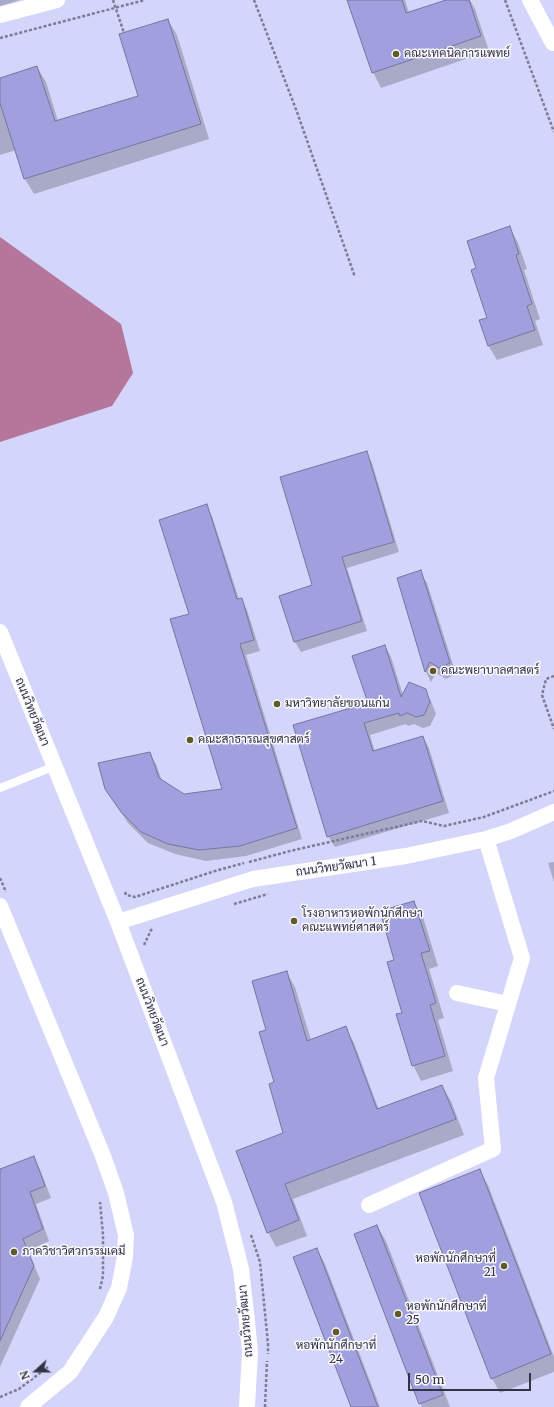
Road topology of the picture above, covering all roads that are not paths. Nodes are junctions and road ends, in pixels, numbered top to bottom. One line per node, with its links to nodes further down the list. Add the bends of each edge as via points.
1 (57, 0): 4 (street)
2 (530, 0): 5 (street)
3 (542, 0): 5 (street)
4 (0, 16)
5 (553, 45)
6 (0, 632): 7 (street, ถนนวิทยวัฒนา)
7 (54, 766): 8 (lane); 12 (street, ถนนวิทยวัฒนา)
8 (0, 788)
9 (554, 812): 10 (street, ถนนวิทยวัฒนา 1)
10 (486, 839): 12 (street, ถนนวิทยวัฒนา 1, via 406,856 253,879); 14 (street, via 522,958)
11 (0, 906): 16 (street, via 103,1156 116,1193 126,1235 119,1288 106,1317 70,1372)
12 (118, 922): 17 (street, ถนนวิทยวัฒนา, via 224,1202 240,1269 246,1312 250,1352)
13 (457, 993): 14 (street)
14 (508, 1004): 15 (street, via 486,1078 493,1149)
15 (369, 1205)
16 (28, 1407)
17 (247, 1407)

